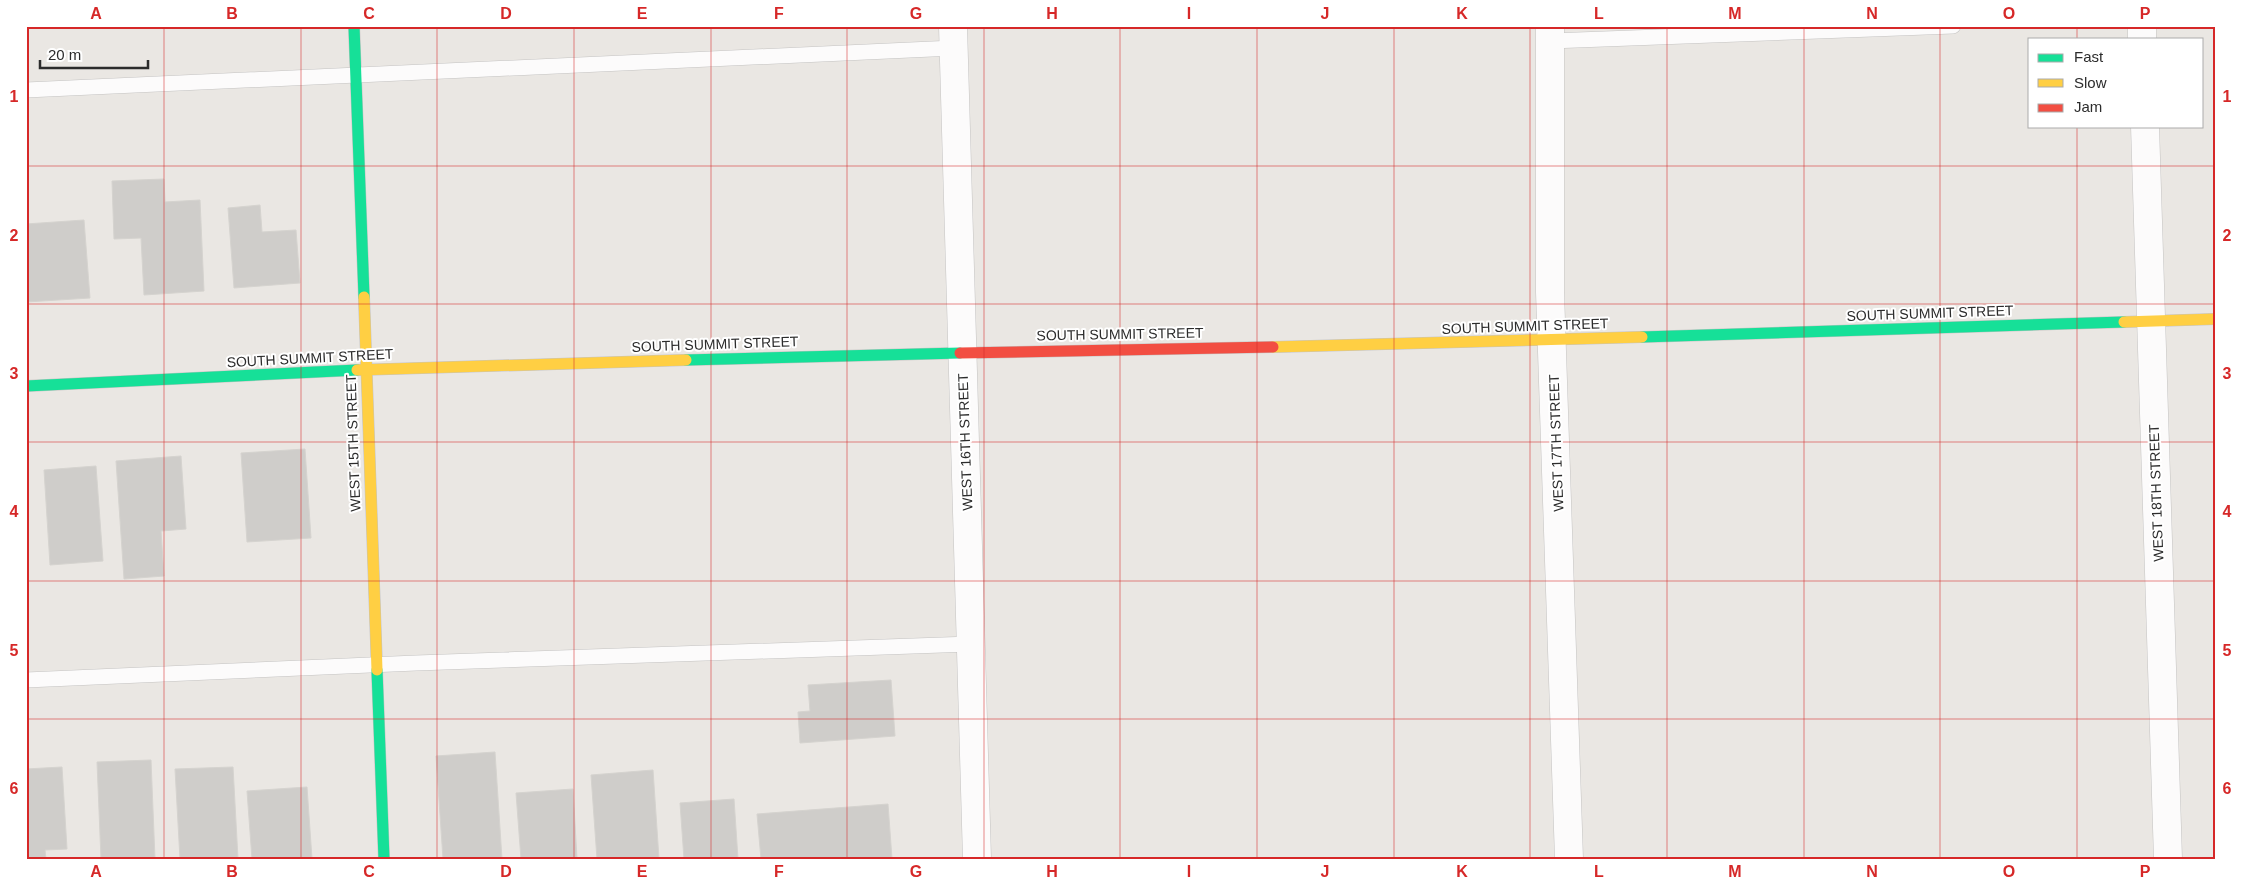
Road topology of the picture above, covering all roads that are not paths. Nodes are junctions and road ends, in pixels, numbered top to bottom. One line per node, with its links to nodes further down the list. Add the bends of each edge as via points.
1 (354, 26): 5 (street, WEST 15TH STREET)
2 (1953, 26): 3 (lane)
3 (1550, 33): 10 (street, WEST 17TH STREET)
4 (954, 37): 5 (lane); 11 (street, WEST 16TH STREET)
5 (356, 75): 6 (lane); 12 (street, WEST 15TH STREET)
6 (26, 90)
7 (2145, 128): 9 (street, WEST 18TH STREET)
8 (2215, 319): 9 (street, SOUTH SUMMIT STREET)
9 (2150, 321): 10 (street, SOUTH SUMMIT STREET); 20 (street, WEST 18TH STREET)
10 (1552, 340): 11 (street, SOUTH SUMMIT STREET); 19 (street, WEST 17TH STREET)
11 (962, 352): 12 (street, SOUTH SUMMIT STREET); 14 (street, WEST 16TH STREET)
12 (365, 371): 13 (street, SOUTH SUMMIT STREET); 15 (street, WEST 15TH STREET)
13 (26, 386)
14 (971, 644): 15 (lane); 18 (street, WEST 16TH STREET)
15 (376, 665): 16 (lane); 17 (street, WEST 15TH STREET)
16 (26, 680)
17 (384, 859)
18 (976, 859)
19 (1569, 859)
20 (2168, 859)

